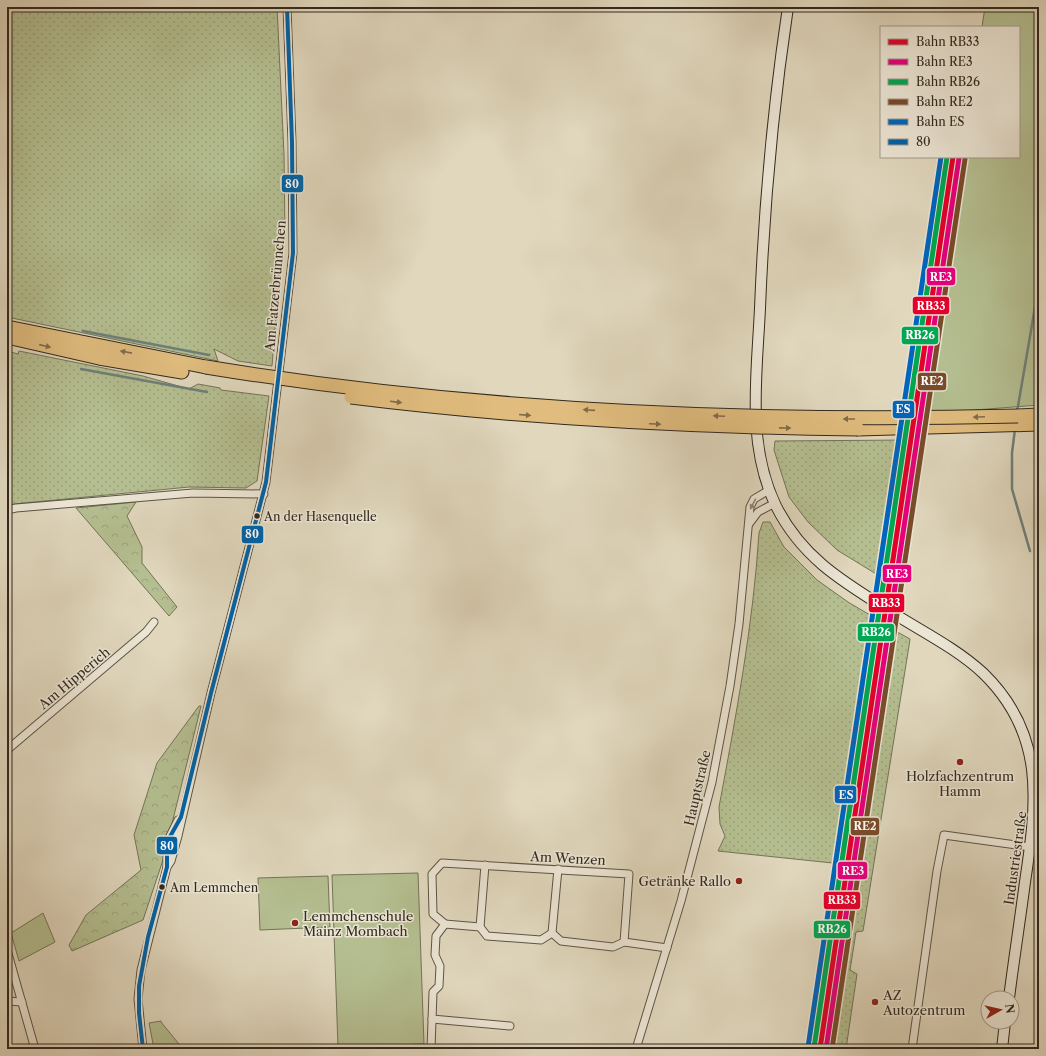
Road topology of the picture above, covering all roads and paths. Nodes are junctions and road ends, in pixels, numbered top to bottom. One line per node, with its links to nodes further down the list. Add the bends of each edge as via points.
1 (287, 7): 9 (street, Am Fatzerbrünnchen, via 293,149 292,253)
2 (788, 7): 8 (main road, Industriestraße, via 766,199 756,390 757,443)
3 (7, 327): 5 (highway, one-way to 3)
4 (7, 337): 5 (highway, one-way to 5, via 99,358)
5 (205, 371): 6 (highway, one-way to 5, bridge, via 837,419 649,413 498,403 341,388); 7 (highway, one-way to 7, bridge, via 313,392 421,406 637,423 747,428 858,429)
6 (1039, 415)
7 (1039, 424)
8 (769, 490): 10 (main road, Industriestraße); 12 (street, Hauptstraße, one-way to 12, via 752,502)
9 (264, 494): 11 (street, via 164,494); 31 (street, via 181,817 167,842 167,867 141,970 138,999)
10 (775, 503): 12 (street, via 758,512); 15 (main road, Industriestraße, via 791,530 819,564 981,671 1007,701 1020,724 1030,753 1035,780 1035,807)
11 (7, 510)
12 (749, 525): 22 (street, Hauptstraße, via 739,624 719,745 697,842)
13 (154, 622): 14 (street, Am Hipperich, via 146,632)
14 (7, 750)
15 (1030, 847): 24 (main road, Industriestraße); 34 (street, via 944,835)
16 (485, 865): 17 (street, Am Wenzen); 18 (street, Am Wenzen, via 442,862 432,874 433,914); 19 (street)
17 (558, 869): 20 (street); 21 (street, Am Wenzen, via 629,874)
18 (445, 924): 19 (street); 27 (street, via 436,936 435,955 440,966 439,986 433,992)
19 (480, 927): 20 (street, via 487,936 541,940)
20 (552, 933): 21 (street, via 561,941 613,948)
21 (624, 942): 22 (street)
22 (667, 948): 33 (street, Hauptstraße)
23 (7, 950): 26 (street)
24 (1010, 990)
25 (7, 1001): 26 (street)
26 (22, 1002): 30 (street)
27 (432, 1019): 28 (street); 32 (street)
28 (510, 1026)
29 (1005, 1030): 35 (main road)
30 (35, 1049)
31 (143, 1049)
32 (431, 1049)
33 (636, 1049)
34 (912, 1049)
35 (1002, 1049)

